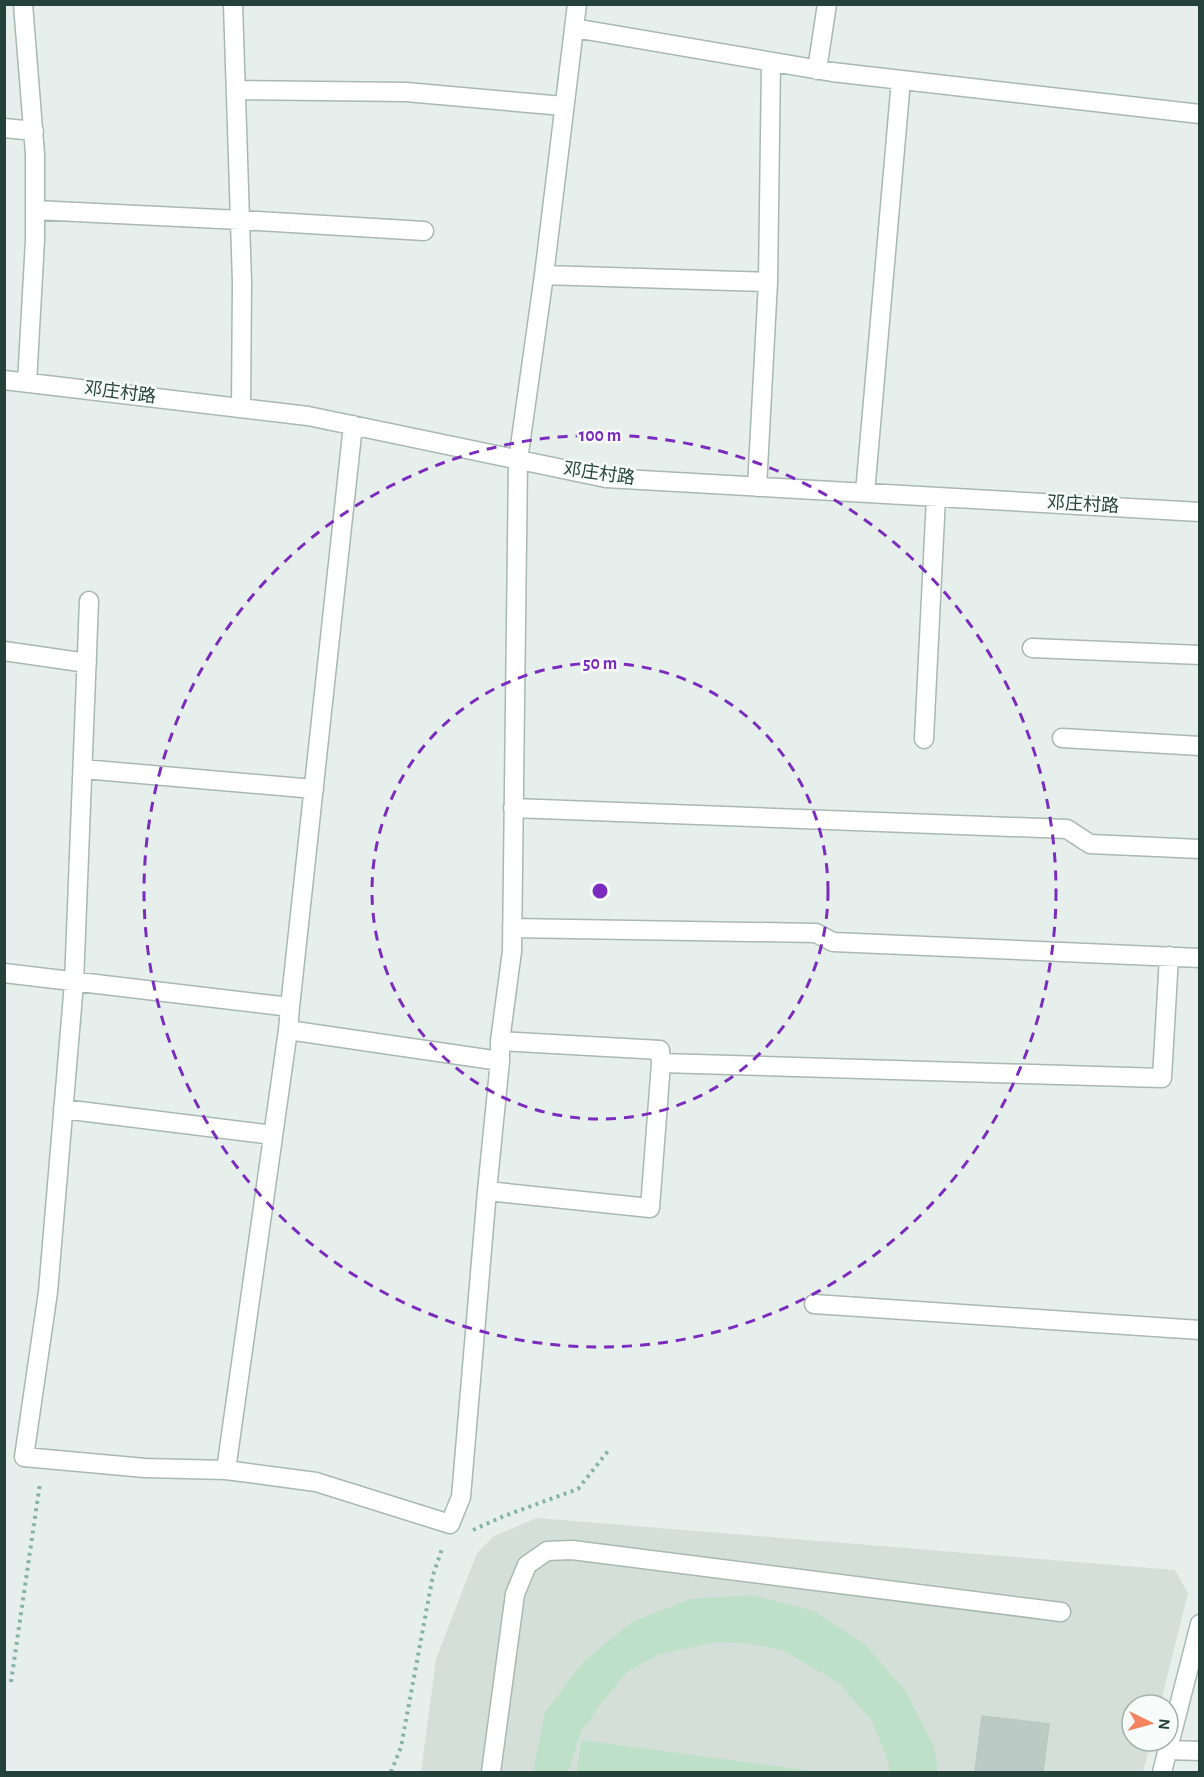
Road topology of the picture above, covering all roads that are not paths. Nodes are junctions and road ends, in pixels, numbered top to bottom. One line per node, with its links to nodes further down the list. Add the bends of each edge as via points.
1 (23, 4): 13 (street)
2 (233, 4): 9 (street)
3 (576, 4): 5 (street)
4 (827, 4): 7 (street)
5 (573, 28): 6 (street); 10 (street)
6 (771, 62): 7 (street); 18 (street)
7 (817, 70): 8 (street)
8 (901, 80): 11 (street); 25 (street)
9 (236, 90): 10 (street, via 406,92); 15 (street)
10 (563, 106): 17 (street)
11 (1200, 114)
12 (4, 129): 13 (street)
13 (34, 131): 14 (street)
14 (35, 210): 15 (street); 20 (street)
15 (240, 220): 16 (street); 21 (street)
16 (424, 231)
17 (544, 275): 18 (street); 23 (street)
18 (768, 282): 24 (street)
19 (4, 380): 20 (street, 邓庄村路)
20 (27, 383): 21 (street, 邓庄村路)
21 (241, 408): 22 (street, 邓庄村路)
22 (352, 425): 23 (street, 邓庄村路); 37 (street)
23 (518, 460): 24 (street, 邓庄村路, via 606,478); 38 (street)
24 (757, 487): 25 (street, 邓庄村路)
25 (866, 493): 26 (street, 邓庄村路)
26 (936, 497): 27 (street, 邓庄村路); 34 (street)
27 (1200, 512)
28 (89, 601): 32 (street)
29 (1032, 648): 31 (street)
30 (4, 651): 32 (street)
31 (1200, 655)
32 (87, 663): 36 (street)
33 (1062, 738): 35 (street)
34 (924, 739)
35 (1200, 746)
36 (83, 769): 37 (street); 44 (street)
37 (314, 789): 45 (street)
38 (513, 808): 39 (street, via 1066,829 1090,844); 40 (street)
39 (1200, 849)
40 (512, 928): 41 (street, via 816,933 833,942); 47 (street)
41 (1169, 956): 42 (street); 49 (street, via 1162,1078)
42 (1200, 957)
43 (4, 973): 44 (street)
44 (74, 982): 45 (street); 50 (street)
45 (290, 1007): 46 (street)
46 (288, 1030): 48 (street); 51 (street)
47 (500, 1041): 48 (street); 49 (street, via 660,1050)
48 (500, 1061): 52 (street)
49 (661, 1064): 52 (street, via 650,1208)
50 (63, 1109): 51 (street); 55 (street, via 48,1292 24,1457)
51 (273, 1135): 55 (street)
52 (486, 1191): 55 (street, via 461,1497 450,1524 316,1482)
53 (814, 1304): 54 (street)
54 (1200, 1330)
55 (226, 1470)
56 (1061, 1612): 62 (street, via 572,1550 547,1551 528,1565 515,1594)
57 (1200, 1624): 58 (street)
58 (1180, 1703)
59 (1180, 1750): 60 (street)
60 (1200, 1751)
61 (1167, 1753): 63 (street)
62 (490, 1773)
63 (1162, 1773)

